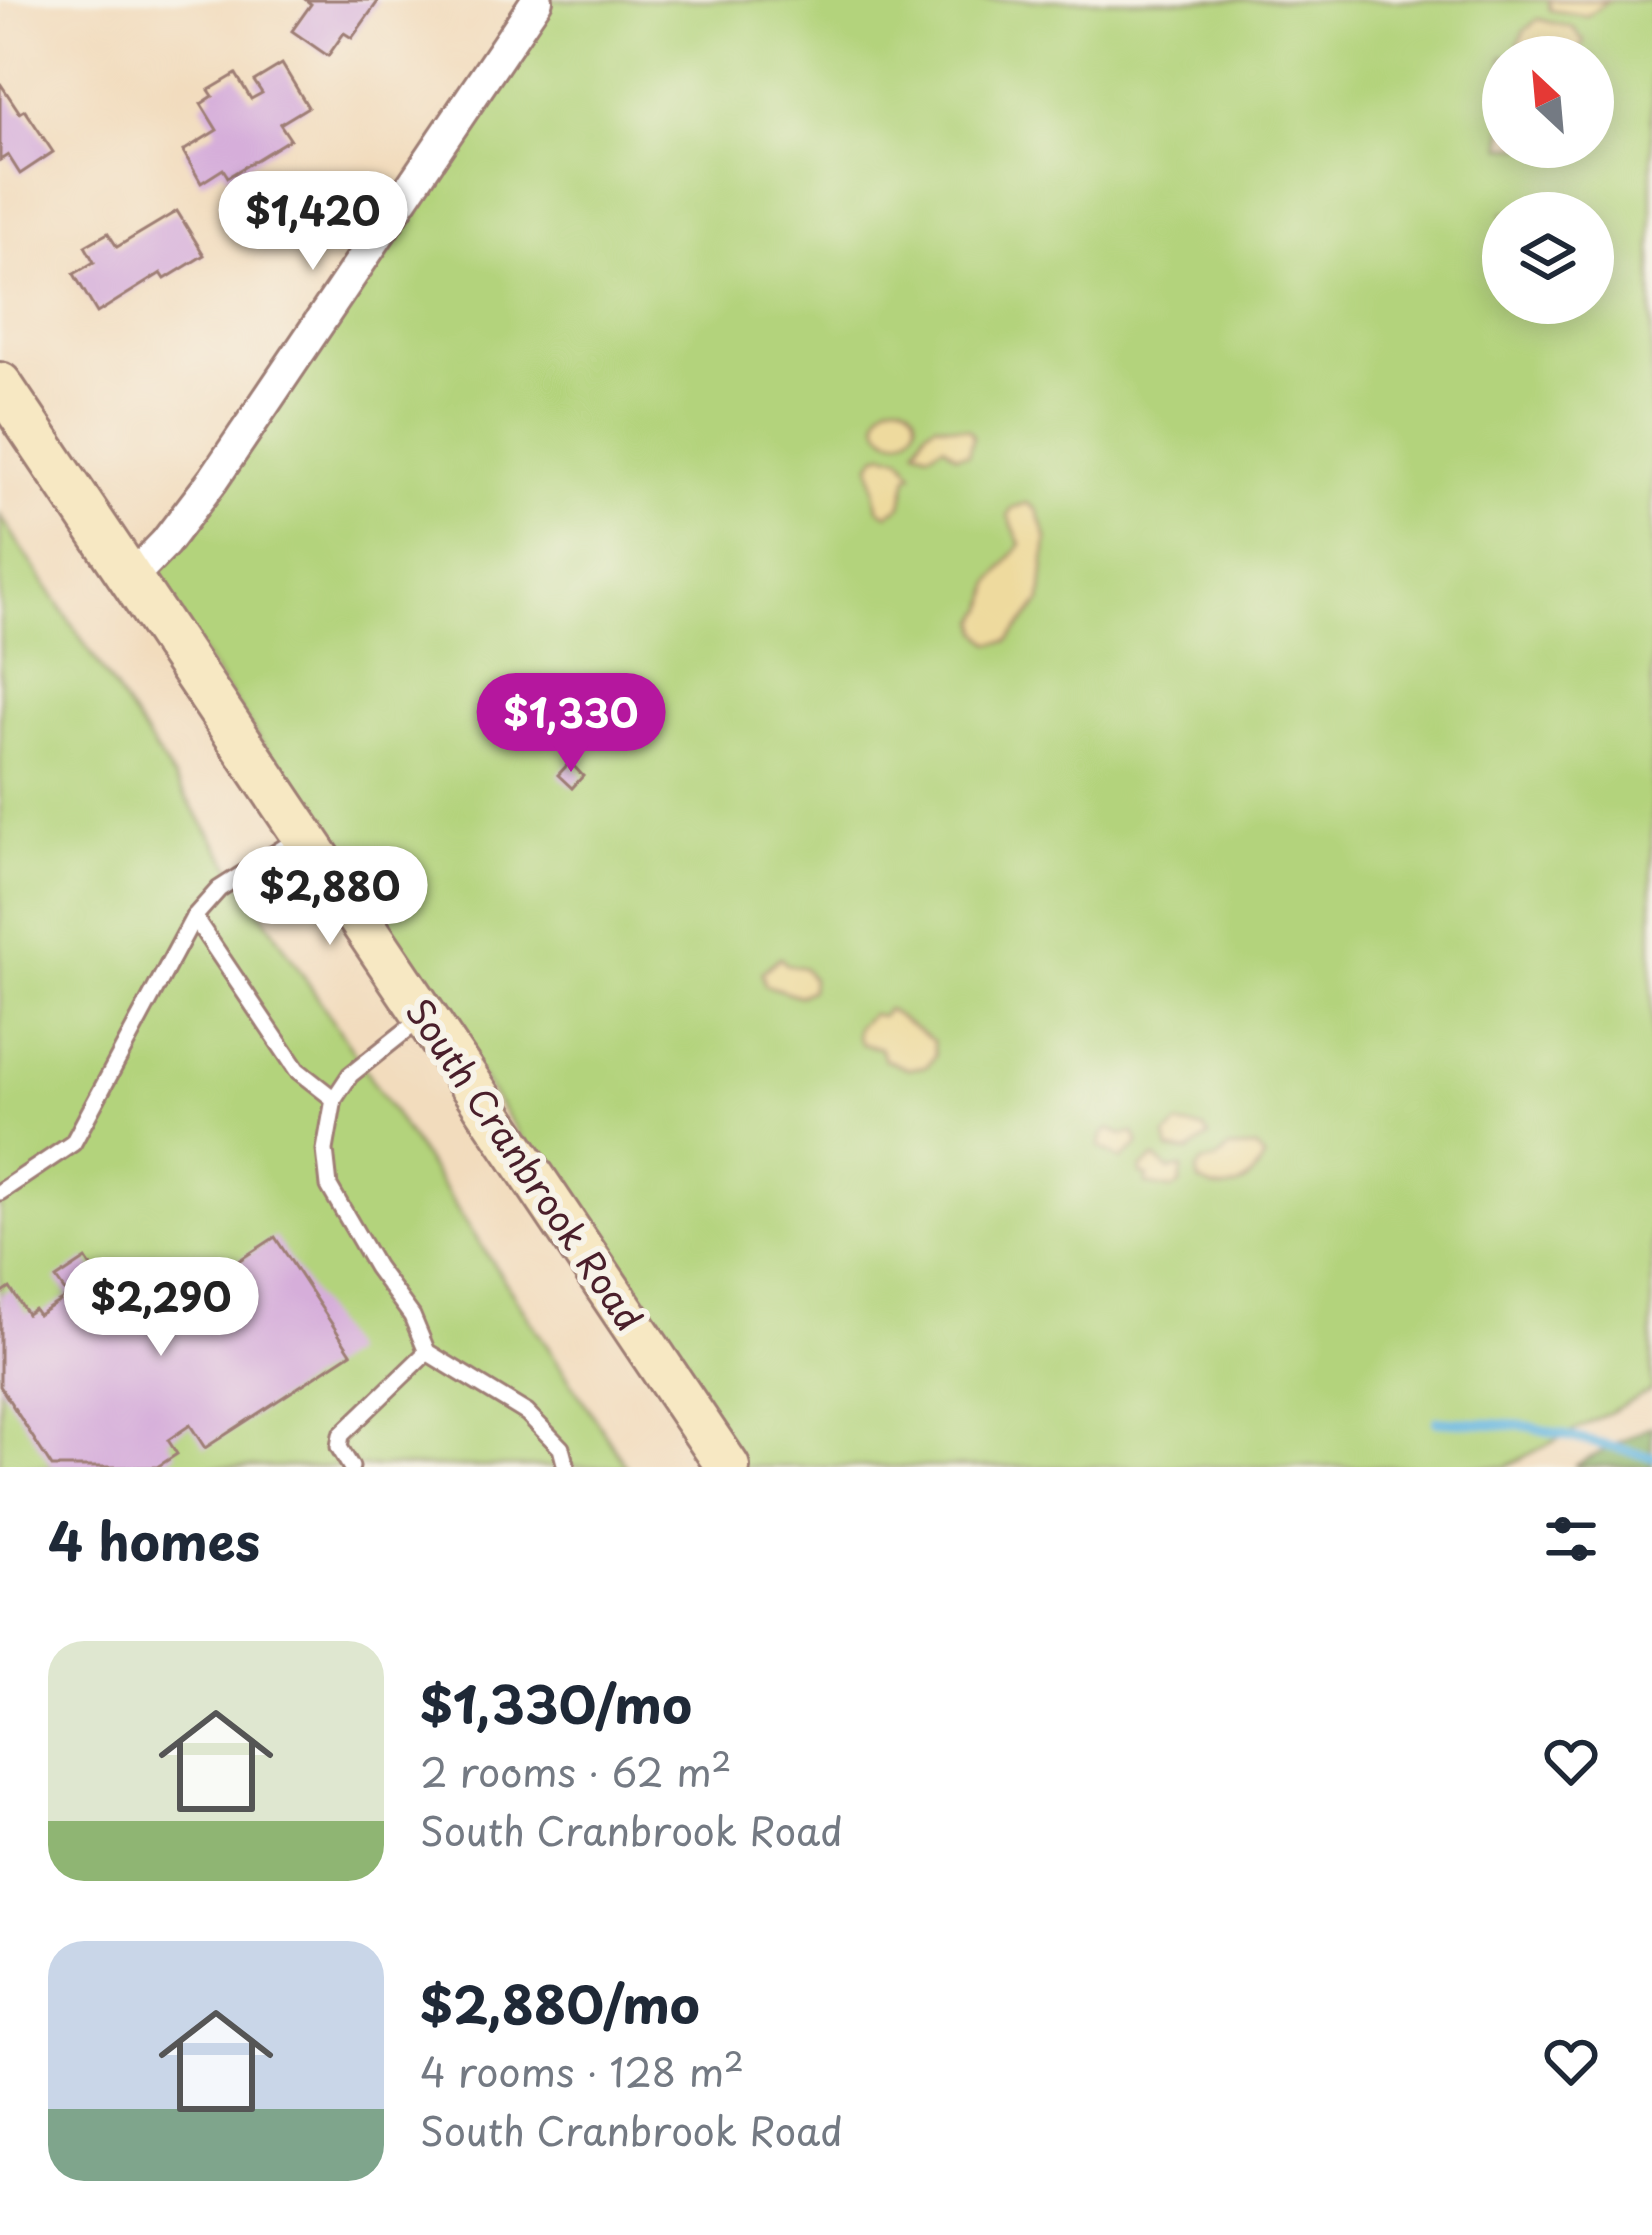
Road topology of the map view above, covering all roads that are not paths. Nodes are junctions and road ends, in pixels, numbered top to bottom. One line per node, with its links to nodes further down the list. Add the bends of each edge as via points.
1 (521, 7): 3 (street, via 212,481)
2 (0, 384): 3 (street, South Cranbrook Road)
3 (129, 580): 4 (street, South Cranbrook Road)
4 (302, 836): 5 (lane, via 219,890); 6 (street, South Cranbrook Road)
5 (194, 917): 7 (lane, via 297,1070); 8 (lane, via 73,1143)
6 (424, 1017): 7 (lane, via 350,1075); 12 (street, South Cranbrook Road)
7 (334, 1099): 9 (lane, via 325,1150 329,1186)
8 (0, 1192)
9 (427, 1352): 10 (lane, via 341,1435 338,1448); 11 (lane, via 526,1413 561,1448)
10 (351, 1467)
11 (566, 1467)
12 (728, 1467)

